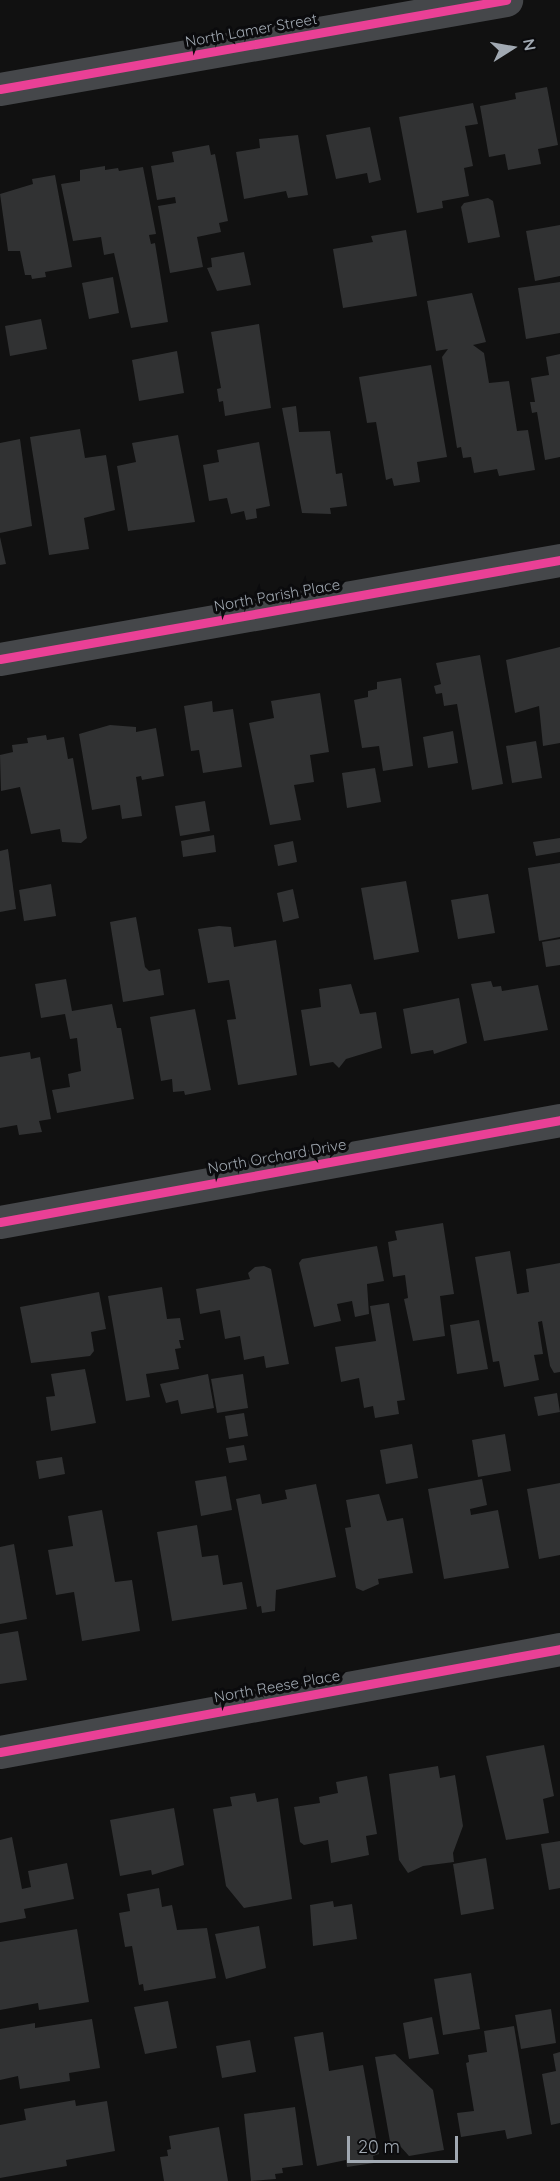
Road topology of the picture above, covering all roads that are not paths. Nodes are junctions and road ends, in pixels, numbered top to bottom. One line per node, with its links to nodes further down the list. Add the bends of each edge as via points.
1 (506, 0): 2 (street, North Lamer Street)
2 (0, 89)
3 (560, 560): 4 (street, North Parish Place)
4 (0, 660)
5 (560, 1120): 6 (street, North Orchard Drive)
6 (0, 1222)
7 (560, 1649): 8 (street, North Reese Place)
8 (0, 1752)

